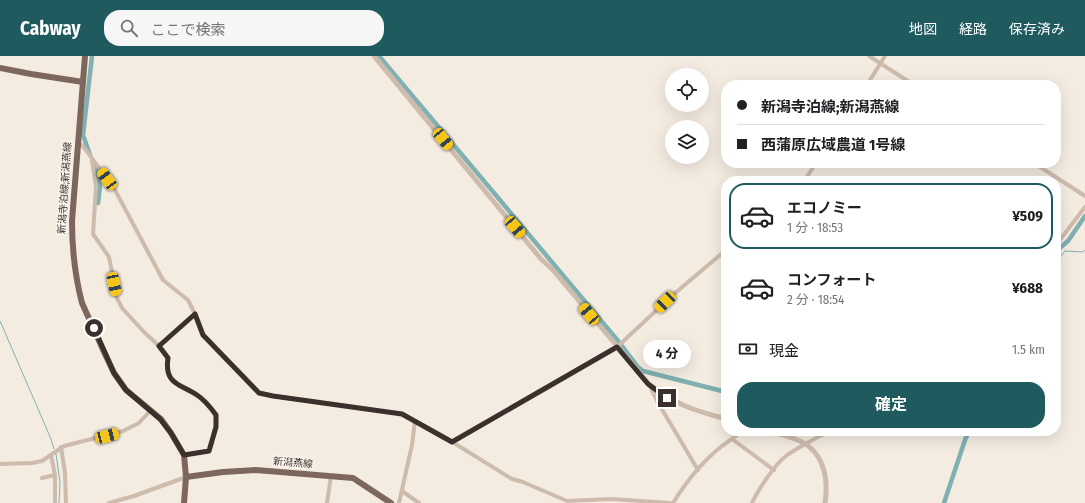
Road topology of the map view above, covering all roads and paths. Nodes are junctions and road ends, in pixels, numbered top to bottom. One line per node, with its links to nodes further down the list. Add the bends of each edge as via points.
1 (85, 56): 9 (main road, 新潟寺泊線;新潟燕線)
2 (374, 56): 21 (street)
3 (869, 56): 5 (street)
4 (886, 56): 5 (street)
5 (881, 63): 7 (street); 8 (street)
6 (0, 68): 9 (main road)
7 (870, 80)
8 (906, 80)
9 (83, 82): 10 (main road, 新潟寺泊線;新潟燕線)
10 (78, 143): 11 (street); 23 (main road, 新潟寺泊線;新潟燕線, via 72,246 82,303 114,373 126,390)
11 (92, 160): 19 (street, via 116,190 163,280 188,300); 20 (street, via 96,188 93,234 109,257 117,298 122,308)
12 (1042, 168): 13 (street)
13 (1054, 176)
14 (1061, 180): 15 (street)
15 (1085, 196)
16 (1085, 207): 17 (street)
17 (1061, 238)
18 (721, 254): 21 (street)
19 (195, 314): 20 (street); 25 (street, via 203,335 259,393 402,414)
20 (159, 346): 34 (street, via 168,358 171,379 206,402 216,415 216,427 209,451)
21 (617, 347): 22 (street); 30 (street)
22 (648, 384): 24 (street, via 677,403); 36 (street)
23 (150, 411): 32 (street, via 139,423 123,431); 34 (main road, 新潟寺泊線;新潟燕線, via 171,433)
24 (721, 418)
25 (416, 421): 30 (street); 42 (street)
26 (736, 436): 29 (street)
27 (787, 436): 31 (street)
28 (820, 436): 31 (street)
29 (732, 439): 36 (street); 37 (street)
30 (452, 442): 43 (street, via 512,479)
31 (805, 444): 37 (street, via 785,457); 55 (street, via 814,452 824,471 827,484)
32 (60, 448): 33 (street); 45 (street, via 65,473)
33 (52, 455): 35 (street, via 32,464); 38 (street)
34 (184, 455): 40 (main road, 新潟寺泊線;新潟燕線)
35 (0, 464)
36 (698, 470): 53 (street)
37 (774, 470): 54 (street)
38 (55, 475): 41 (street); 44 (street)
39 (331, 476): 40 (main road, 新潟燕線, via 248,470); 48 (street); 49 (main road, 新潟燕線, via 353,478)
40 (186, 477): 46 (street); 47 (main road, 新潟寺泊線;新潟燕線)
41 (42, 478)
42 (402, 491): 50 (street); 51 (street)
43 (566, 502): 52 (street, via 611,499)
44 (56, 503)
45 (66, 503)
46 (109, 503)
47 (184, 503)
48 (327, 503)
49 (391, 503)
50 (399, 503)
51 (419, 503)
52 (670, 503)
53 (673, 503)
54 (752, 503)
55 (825, 503)

